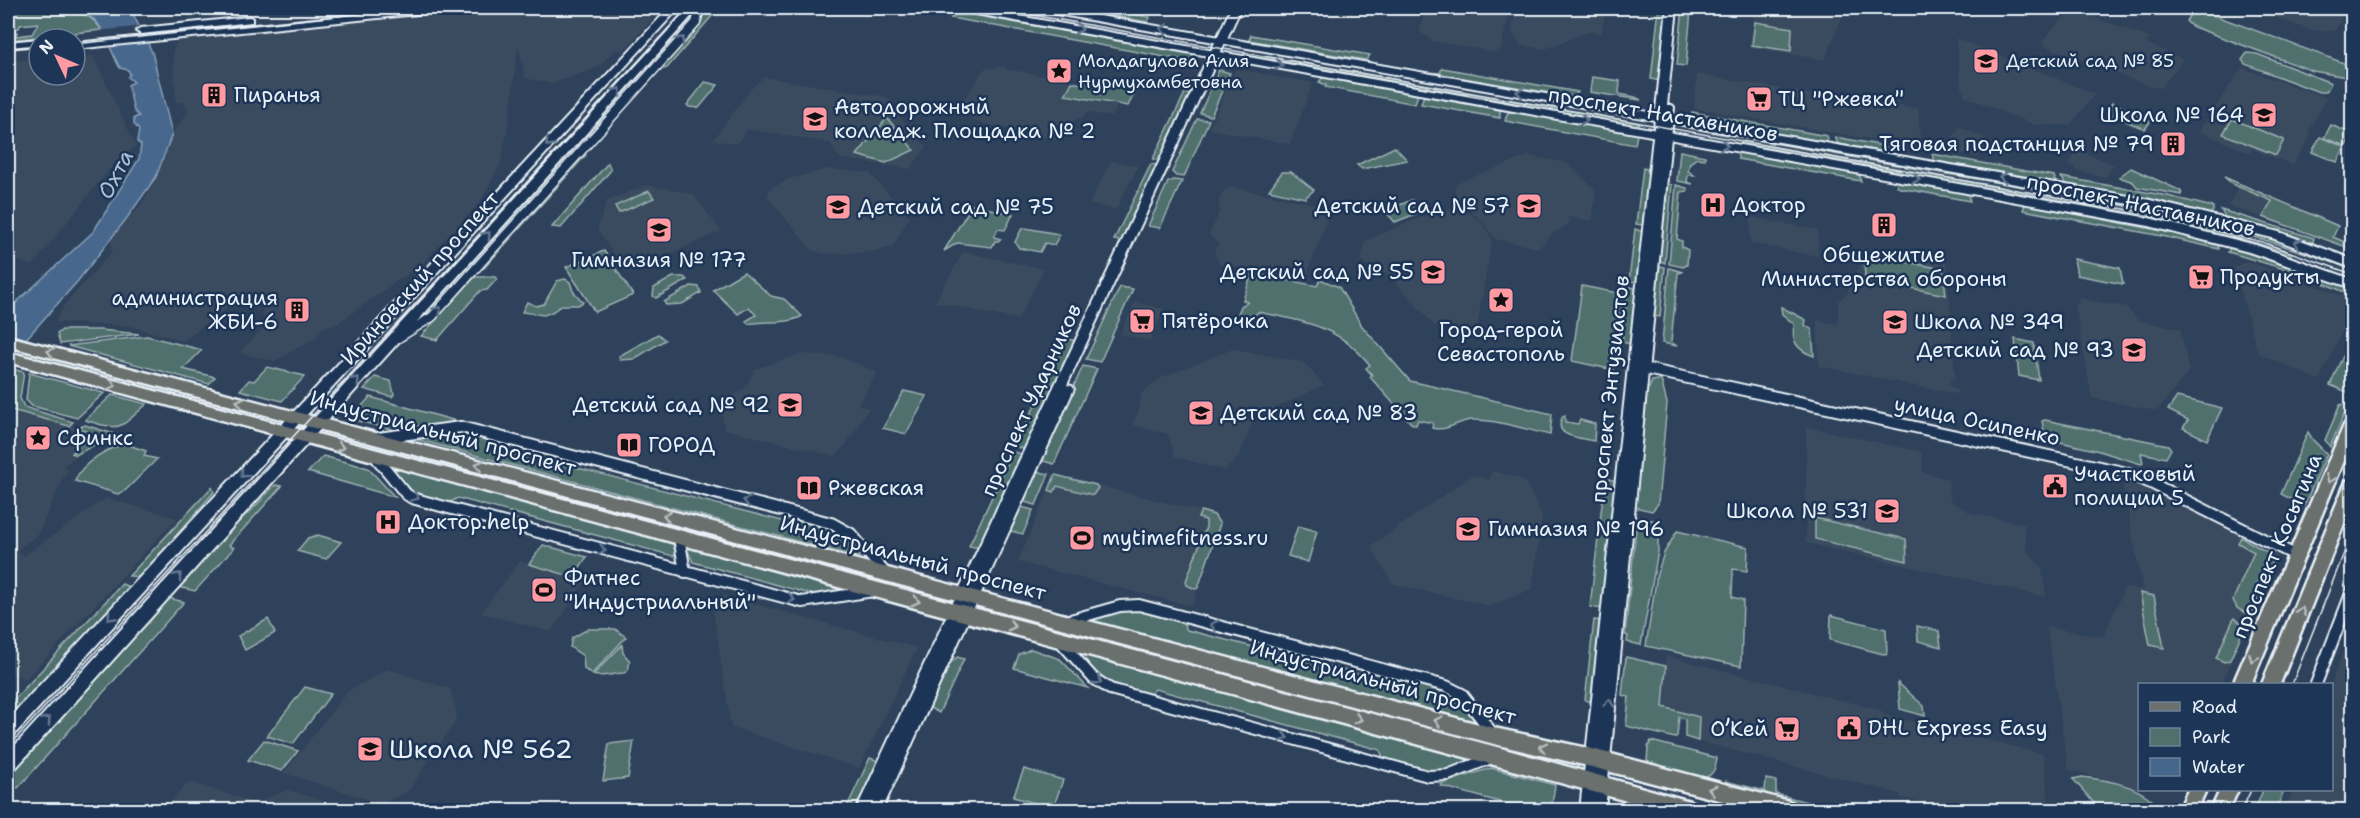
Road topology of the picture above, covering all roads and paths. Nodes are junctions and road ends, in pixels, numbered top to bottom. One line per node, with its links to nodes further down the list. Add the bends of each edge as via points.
1 (363, 8): 12 (street)
2 (446, 8): 12 (street)
3 (674, 8): 31 (main road, Ириновский проспект, one-way to 31)
4 (694, 8): 27 (main road, Ириновский проспект, one-way to 4)
5 (700, 8): 27 (street, one-way to 5, via 432,317 696,23)
6 (960, 8): 21 (main road, проспект Наставников, one-way to 21)
7 (1039, 8): 15 (main road, проспект Наставников, one-way to 7)
8 (1236, 8): 15 (street, проспект Ударников)
9 (1243, 8): 15 (street, проспект Ударников)
10 (1672, 8): 22 (street, проспект Энтузиастов)
11 (1679, 8): 22 (street, проспект Энтузиастов)
12 (151, 34): 14 (street)
13 (87, 40): 14 (street)
14 (97, 40): 17 (street)
15 (1224, 40): 21 (street, проспект Ударников); 22 (main road, проспект Наставников, one-way to 15)
16 (27, 43): 18 (street)
17 (87, 43)
18 (8, 45)
19 (27, 51): 20 (street)
20 (8, 53)
21 (1218, 54): 23 (main road, проспект Наставников, one-way to 23); 45 (street, проспект Ударников)
22 (1664, 118): 23 (street, проспект Энтузиастов); 24 (main road, проспект Наставников, one-way to 22, via 2275,235 2185,211)
23 (1663, 134): 25 (main road, проспект Наставников, one-way to 25, via 2186,230 2252,248); 30 (street, проспект Энтузиастов)
24 (2352, 264)
25 (2352, 284)
26 (8, 341): 28 (main road, Индустриальный проспект)
27 (390, 342): 32 (main road, Ириновский проспект, one-way to 27)
28 (25, 345): 29 (main road); 31 (main road, Индустриальный проспект, one-way to 28)
29 (11, 358): 34 (main road, Индустриальный проспект, one-way to 34)
30 (1638, 368): 40 (street, улица Осипенко, via 2123,472); 55 (street, проспект Энтузиастов)
31 (296, 417): 32 (main road, Индустриальный проспект); 34 (main road, Ириновский проспект)
32 (317, 423): 35 (main road, Ириновский проспект); 36 (main road, Индустриальный проспект)
33 (2352, 425): 40 (main road, проспект Косыгина, one-way to 40)
34 (284, 431): 35 (main road, Индустриальный проспект); 52 (main road, Ириновский проспект, one-way to 52)
35 (304, 437): 37 (main road, Индустриальный проспект, one-way to 37); 56 (main road, Ириновский проспект, one-way to 35)
36 (378, 438): 42 (main road, Индустриальный проспект, one-way to 36); 42 (street, one-way to 36, via 851,534 831,523 461,427)
37 (375, 456): 39 (main road, Индустриальный проспект); 41 (street, one-way to 41, via 412,498)
38 (2352, 486): 50 (main road, one-way to 38)
39 (679, 537): 41 (street); 43 (main road, Индустриальный проспект)
40 (2297, 556): 49 (main road, проспект Косыгина, one-way to 49)
41 (685, 572): 43 (street, one-way to 43, via 802,602)
42 (886, 574): 45 (main road, Индустриальный проспект)
43 (877, 590): 46 (main road, Индустриальный проспект, one-way to 46)
44 (2352, 591): 51 (street)
45 (968, 596): 46 (street, проспект Ударников); 47 (main road, Индустриальный проспект)
46 (960, 612): 48 (main road, Индустриальный проспект, one-way to 48); 60 (street, проспект Ударников); 61 (street, проспект Ударников)
47 (1066, 622): 53 (main road, Индустриальный проспект, one-way to 47); 53 (street, one-way to 47, via 1462,694 1446,686 1139,605 1120,606)
48 (1059, 639): 54 (main road, Индустриальный проспект, one-way to 54); 54 (street, one-way to 54, via 1093,678 1110,689 1428,776 1448,775)
49 (2242, 683)
50 (2271, 683)
51 (2316, 683)
52 (8, 730)
53 (1494, 736): 55 (main road, Индустриальный проспект, one-way to 53)
54 (1497, 756): 57 (main road, Индустриальный проспект)
55 (1598, 759): 57 (street, проспект Энтузиастов); 65 (main road, Индустриальный проспект, one-way to 55)
56 (8, 764)
57 (1595, 785): 62 (street, проспект Энтузиастов); 63 (street, проспект Энтузиастов); 64 (main road, Индустриальный проспект)
58 (2196, 791): 66 (main road)
59 (2228, 791): 67 (main road)
60 (863, 810)
61 (875, 810)
62 (1587, 810)
63 (1598, 810)
64 (1690, 810)
65 (1789, 810)
66 (2188, 810)
67 (2220, 810)

